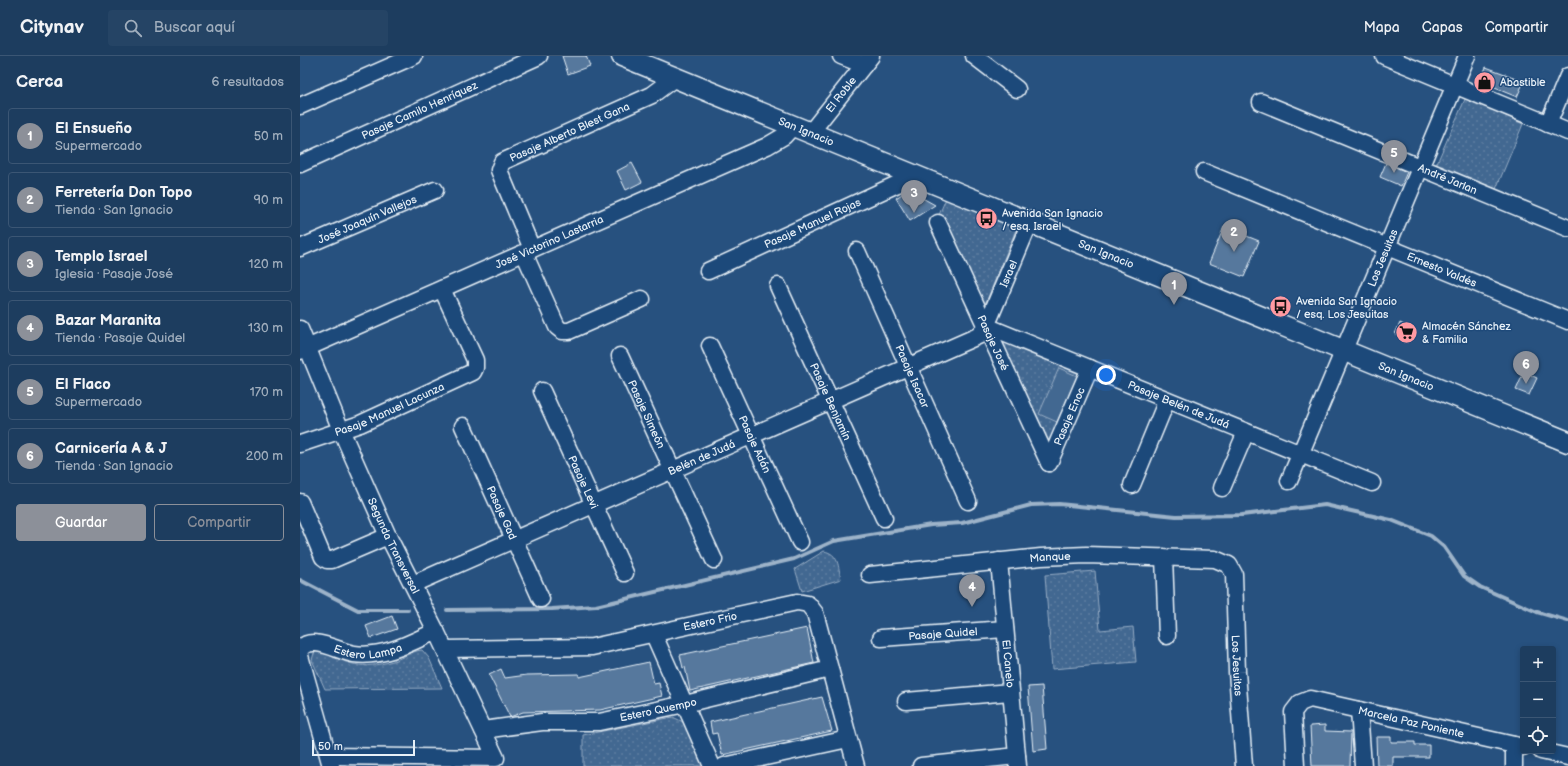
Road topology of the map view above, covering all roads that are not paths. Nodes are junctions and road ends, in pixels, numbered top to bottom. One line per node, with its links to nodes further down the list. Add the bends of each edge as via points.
1 (414, 56): 15 (street)
2 (539, 56): 19 (street, Pasaje Camilo Henríquez)
3 (622, 56): 8 (main road, San Ignacio)
4 (841, 56): 9 (street)
5 (974, 56): 13 (street)
6 (1384, 56): 12 (street)
7 (1467, 56): 12 (street, Los Jesuitas)
8 (645, 60): 11 (main road, San Ignacio)
9 (867, 61): 17 (street, El Roble)
10 (1568, 76): 16 (street)
11 (676, 77): 17 (main road, San Ignacio); 29 (street, Pasaje Alberto Blest Gana, via 652,95 502,162 500,175)
12 (1455, 85): 16 (street); 20 (street, Los Jesuitas)
13 (1017, 89)
14 (1261, 102): 20 (street, André Jarlan)
15 (300, 106)
16 (1548, 124): 18 (street)
17 (803, 129): 22 (main road, San Ignacio); 29 (street, José Victorino Lastarria)
18 (1568, 132)
19 (300, 164)
20 (1421, 167): 26 (street, André Jarlan); 27 (street, Los Jesuitas)
21 (1204, 172): 27 (street, Ernesto Valdés)
22 (917, 175): 24 (main road, San Ignacio); 31 (street, Pasaje Manuel Rojas)
23 (435, 190): 28 (street, José Joaquín Vallejos)
24 (1030, 222): 36 (street, Israel); 40 (main road, San Ignacio)
25 (938, 223): 36 (street, Pasaje José)
26 (1568, 228)
27 (1388, 246): 35 (street, Ernesto Valdés); 40 (street, Los Jesuitas)
28 (300, 248)
29 (528, 251): 33 (street, José Victorino Lastarria); 34 (street, via 557,326 562,331 569,331)
30 (857, 251): 42 (street, Pasaje Isacar)
31 (708, 271)
32 (778, 286): 45 (street, Pasaje Benjamín)
33 (442, 289): 39 (street, José Victorino Lastarria); 48 (street, Pasaje Manuel Lacunza, via 475,360 473,372 360,424)
34 (642, 299)
35 (1568, 320)
36 (986, 326): 42 (street, Belén de Judá, via 982,333 974,338); 43 (street, Pasaje Belén de Judá); 54 (street, Pasaje José)
37 (300, 329): 39 (street, Segunda Transversal)
38 (710, 346): 50 (street, Pasaje Adán)
39 (304, 349): 48 (street, Segunda Transversal)
40 (1344, 350): 51 (main road, San Ignacio); 53 (street, Los Jesuitas)
41 (620, 356): 55 (street, Pasaje Simeón)
42 (908, 365): 45 (street, Belén de Judá); 60 (street, Pasaje Isacar)
43 (1090, 368): 46 (street, Pasaje Belén de Judá); 54 (street, Pasaje Enoc)
44 (542, 391): 62 (street, Pasaje Levi)
45 (830, 400): 50 (street, Belén de Judá); 63 (street, Pasaje Benjamín)
46 (1167, 400): 49 (street, Pasaje Belén de Judá); 58 (street)
47 (463, 426): 66 (street, Pasaje Gad)
48 (341, 430): 52 (street, Pasaje Manuel Lacunza); 65 (street, Segunda Transversal)
49 (1246, 432): 53 (street, Pasaje Belén de Judá); 59 (street)
50 (750, 434): 55 (street, Belén de Judá); 67 (street, Pasaje Adán)
51 (1568, 442)
52 (300, 444)
53 (1300, 454): 56 (street, Los Jesuitas); 57 (street, Pasaje Belén de Judá)
54 (1050, 463)
55 (673, 470): 62 (street, Belén de Judá); 69 (street, Pasaje Simeón)
56 (1289, 481)
57 (1372, 483)
58 (1132, 485)
59 (1222, 488)
60 (968, 501)
61 (300, 502): 64 (street)
62 (594, 506): 66 (street, Belén de Judá); 72 (street, Pasaje Levi)
63 (884, 518)
64 (306, 531): 65 (street, via 327,560)
65 (388, 536): 74 (street, Segunda Transversal)
66 (514, 541): 74 (street, Belén de Judá); 75 (street, Pasaje Gad)
67 (800, 542)
68 (1164, 557): 70 (street, Manque, via 1086,555); 71 (street, Manque, via 1216,559); 79 (street)
69 (714, 560)
70 (999, 561): 73 (street, Manque); 76 (street, El Canelo)
71 (1229, 565): 100 (street, Los Jesuitas, via 1234,574 1237,672)
72 (624, 573)
73 (870, 575)
74 (413, 584): 77 (street, Segunda Transversal)
75 (541, 599)
76 (1005, 629): 80 (street, Pasaje Quidel); 85 (street, El Canelo)
77 (436, 631): 81 (street, Segunda Transversal); 82 (street, Estero Lampa, via 403,647 379,654 344,652 317,642 306,644)
78 (654, 635): 81 (street, Estero Frio, via 583,648); 84 (street, Estero Frio, via 798,602 808,604 815,613); 87 (street)
79 (1167, 636)
80 (881, 638)
81 (445, 649): 89 (street, Segunda Transversal)
82 (300, 650)
83 (300, 656): 94 (street)
84 (830, 669): 87 (street, Estero Quempo); 90 (street, Estero Frio)
85 (1010, 692): 86 (street); 95 (street, El Canelo)
86 (906, 701)
87 (685, 704): 89 (street, Estero Quempo, via 599,722 542,722); 96 (street)
88 (1359, 710): 91 (street, Marcela Paz Poniente); 101 (street, Marcela Paz Poniente, via 1310,699 1300,703 1293,712); 102 (street)
89 (483, 730): 94 (street, Segunda Transversal, via 496,758)
90 (848, 739): 97 (street); 98 (street, Estero Frio)
91 (1519, 746): 103 (street)
92 (1554, 754): 93 (street)
93 (1568, 757)
94 (330, 761)
95 (1017, 761): 99 (street)
96 (712, 766)
97 (724, 766)
98 (856, 766)
99 (922, 766)
100 (1244, 766)
101 (1296, 766)
102 (1363, 766)
103 (1514, 766)

